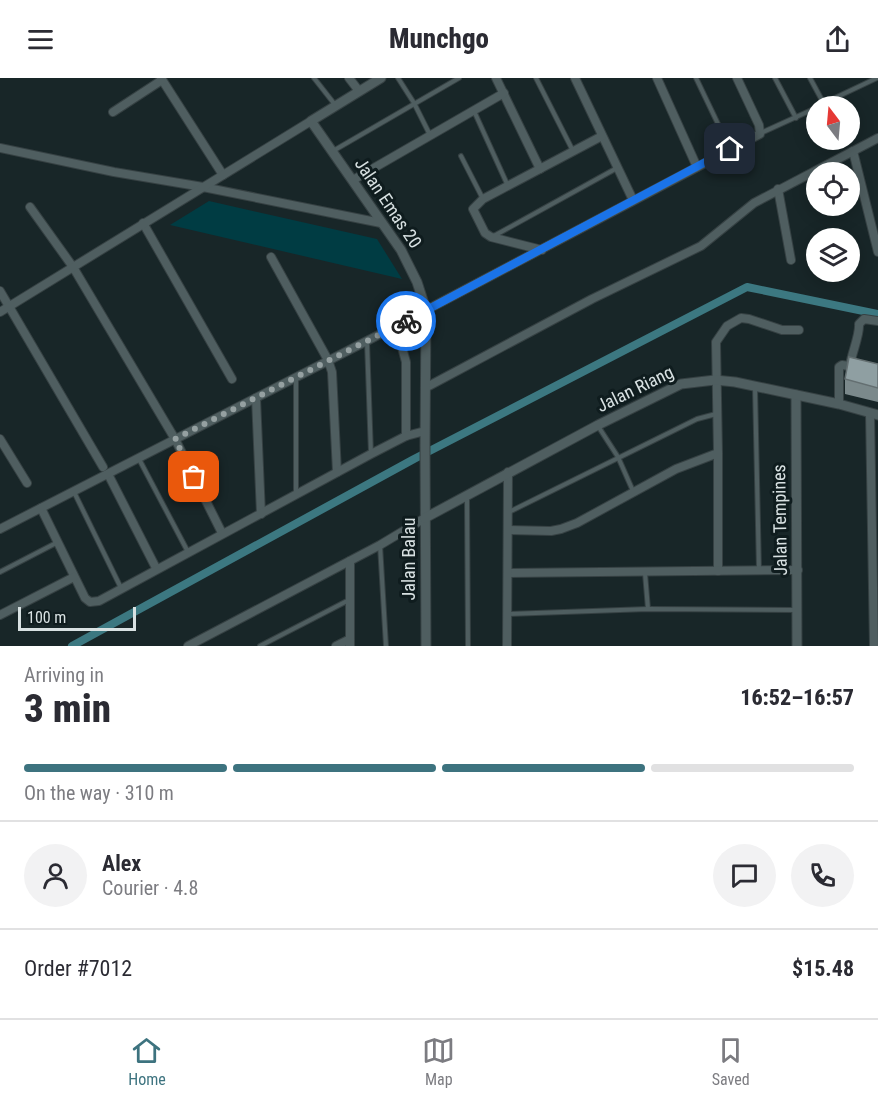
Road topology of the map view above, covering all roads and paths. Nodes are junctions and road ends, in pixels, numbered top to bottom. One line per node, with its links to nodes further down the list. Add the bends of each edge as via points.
1 (314, 78): 21 (lane)
2 (349, 78): 16 (street)
3 (381, 78): 16 (street)
4 (398, 78): 20 (lane)
5 (459, 78): 20 (lane)
6 (496, 78): 17 (street)
7 (536, 78): 34 (lane)
8 (575, 78): 29 (street)
9 (657, 78): 37 (street)
10 (696, 78): 32 (lane)
11 (737, 78): 27 (street)
12 (775, 78): 25 (lane)
13 (810, 78): 18 (lane)
14 (877, 78): 19 (lane)
15 (161, 79): 23 (street); 40 (street)
16 (359, 91): 21 (street)
17 (504, 93): 22 (street); 39 (street)
18 (820, 96)
19 (840, 96)
20 (414, 103): 28 (lane); 33 (lane)
21 (336, 106): 26 (street)
22 (473, 109): 28 (street); 43 (lane)
23 (112, 112)
24 (806, 113): 25 (lane)
25 (796, 118): 27 (lane)
26 (311, 121): 33 (street, Jalan Emas 20); 40 (street)
27 (760, 134): 32 (street)
28 (430, 135): 41 (street)
29 (602, 136): 34 (street); 38 (street)
30 (878, 138): 35 (street)
31 (0, 148): 42 (street)
32 (730, 149): 37 (street)
33 (333, 151): 41 (street, Jalan Emas 20)
34 (573, 151): 39 (street)
35 (854, 151): 44 (street); 52 (street)
36 (461, 156): 45 (lane)
37 (697, 167): 46 (street)
38 (618, 168): 46 (street); 50 (lane)
39 (540, 169): 43 (street)
40 (223, 175): 42 (street)
41 (353, 180): 49 (street, Jalan Emas 20)
42 (203, 187): 48 (street); 49 (street)
43 (508, 187): 45 (street)
44 (778, 189): 54 (street); 71 (street, via 736,216 701,246)
45 (483, 199): 50 (street, via 473,212)
46 (633, 200): 51 (street)
47 (30, 207): 55 (street)
48 (143, 223): 55 (street); 68 (street)
49 (381, 223): 58 (street, Jalan Emas 20, via 410,266)
50 (491, 237): 51 (street)
51 (542, 250): 58 (street)
52 (878, 252)
53 (271, 257): 64 (street)
54 (791, 260)
55 (73, 267): 57 (street); 80 (street)
56 (0, 291): 57 (street)
57 (10, 306): 59 (street); 86 (street)
58 (426, 310): 61 (street); 71 (street, Jalan Balau)
59 (0, 312)
60 (878, 321): 65 (street, via 864,320 859,324)
61 (396, 326): 63 (street); 79 (street, via 406,362)
62 (799, 330): 69 (street, via 782,330 749,319 735,321 720,333 716,342)
63 (367, 341): 64 (street); 83 (lane)
64 (328, 360): 67 (street); 87 (street, via 332,372)
65 (850, 364): 66 (street); 74 (street, via 839,367)
66 (862, 368)
67 (296, 377): 73 (street); 93 (lane)
68 (232, 379)
69 (715, 380): 70 (street, Jalan Riang); 75 (street); 77 (street, Jalan Riang, via 681,384)
70 (755, 386): 72 (street, Jalan Riang); 109 (lane)
71 (425, 388): 78 (street, Jalan Balau)
72 (796, 394): 74 (street, Jalan Riang); 108 (street, Jalan Tempines)
73 (256, 398): 80 (street); 96 (street)
74 (839, 404): 76 (street, Jalan Riang)
75 (718, 413): 82 (street); 84 (lane)
76 (874, 414): 105 (street)
77 (598, 425): 84 (lane); 88 (street, Jalan Riang)
78 (425, 431): 79 (street); 97 (street, Jalan Balau)
79 (406, 436): 83 (street)
80 (175, 439): 85 (street); 100 (street)
81 (1, 442): 89 (street)
82 (718, 453): 90 (street); 107 (street)
83 (371, 454): 87 (street)
84 (618, 457): 90 (lane); 95 (lane)
85 (139, 458): 86 (street); 103 (lane)
86 (105, 471): 91 (street); 106 (street)
87 (336, 472): 93 (street)
88 (508, 472): 92 (street, Jalan Riang); 95 (street)
89 (27, 483)
90 (633, 491): 99 (street, via 561,529)
91 (74, 492): 94 (street); 114 (lane)
92 (468, 494): 97 (street, Jalan Riang); 127 (lane)
93 (296, 495): 96 (street)
94 (41, 508): 98 (street); 101 (street)
95 (508, 513): 99 (street)
96 (261, 514): 100 (street)
97 (425, 518): 102 (street); 126 (street, Jalan Balau)
98 (0, 529)
99 (508, 530): 111 (street)
100 (222, 533): 103 (street)
101 (58, 542): 110 (lane); 113 (street)
102 (380, 545): 104 (street); 125 (lane)
103 (188, 552): 106 (street)
104 (350, 561): 115 (street); 122 (street)
105 (876, 566): 118 (street)
106 (156, 568): 114 (street)
107 (718, 570): 109 (street); 112 (street)
108 (798, 570): 109 (street); 117 (street, Jalan Tempines)
109 (759, 571)
110 (0, 572)
111 (508, 573): 112 (street); 119 (street)
112 (645, 573): 116 (lane)
113 (74, 577): 114 (street, via 90,602); 120 (street)
114 (122, 589)
115 (349, 600): 121 (street); 123 (lane)
116 (648, 609): 117 (lane); 119 (lane)
117 (797, 610): 129 (street, Jalan Tempines)
118 (876, 610): 130 (street)
119 (507, 614): 128 (street)
120 (0, 615)
121 (350, 642): 124 (street)
122 (188, 646)
123 (260, 646)
124 (336, 646)
125 (386, 646)
126 (426, 646)
127 (468, 646)
128 (507, 646)
129 (797, 646)
130 (874, 646)

